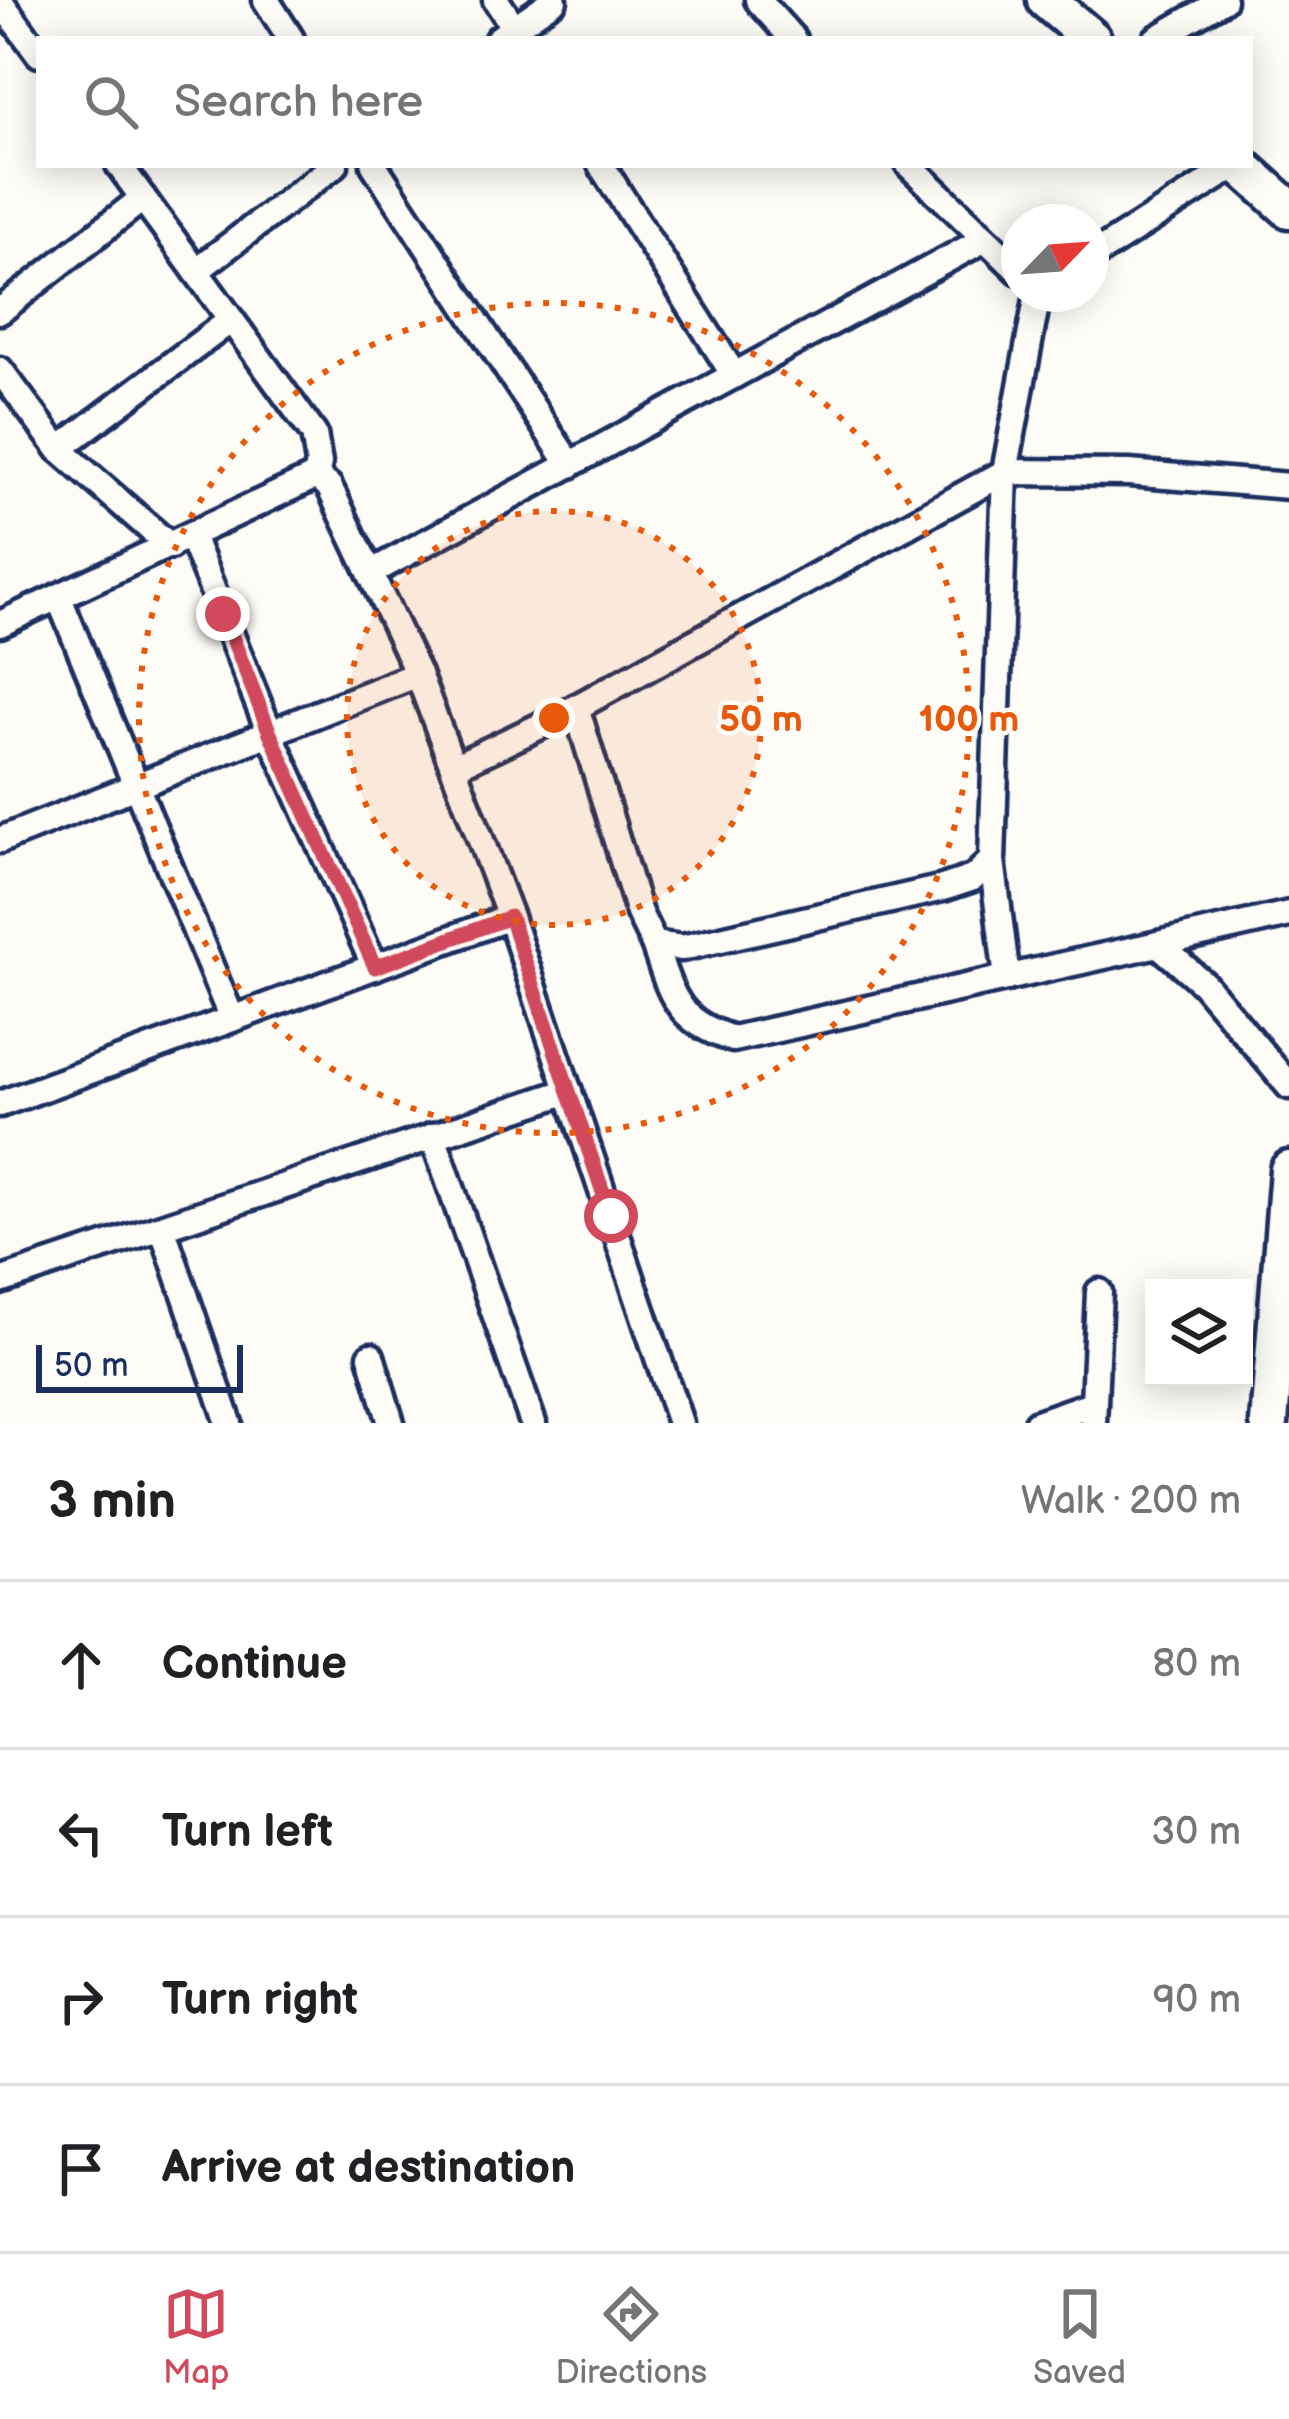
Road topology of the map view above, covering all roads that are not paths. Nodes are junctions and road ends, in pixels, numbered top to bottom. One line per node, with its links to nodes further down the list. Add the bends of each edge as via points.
1 (266, 0): 9 (street)
2 (496, 0): 8 (street)
3 (554, 0): 8 (street)
4 (758, 0): 10 (street)
5 (1046, 0): 11 (street)
6 (1223, 0): 12 (street)
7 (0, 1): 13 (street)
8 (511, 35)
9 (289, 36)
10 (790, 36)
11 (1088, 36)
12 (1161, 36)
13 (36, 50)
14 (121, 168): 21 (street)
15 (331, 168): 26 (street)
16 (376, 168): 33 (street)
17 (603, 168): 31 (street)
18 (911, 168): 23 (street)
19 (1233, 168): 24 (street)
20 (1241, 168): 22 (street)
21 (143, 198): 26 (street); 27 (street)
22 (1289, 209)
23 (985, 239): 25 (street); 31 (street)
24 (1109, 245)
25 (1001, 254)
26 (196, 271): 29 (street)
27 (0, 311)
28 (1035, 312): 34 (street)
29 (231, 320): 32 (street); 35 (street, via 314,434)
30 (0, 370): 32 (street)
31 (734, 375): 33 (street)
32 (59, 449): 37 (street)
33 (569, 464): 38 (street)
34 (1006, 472): 36 (street); 42 (street); 47 (street)
35 (316, 476): 37 (street); 38 (street, via 329,486)
36 (1289, 486)
37 (180, 541): 39 (street); 43 (street)
38 (372, 572): 41 (street)
39 (59, 598): 40 (street); 45 (street)
40 (0, 624)
41 (418, 674): 43 (street); 44 (street)
42 (576, 707): 44 (street); 50 (street)
43 (270, 733): 45 (street); 52 (street)
44 (456, 766): 49 (street)
45 (136, 786): 46 (street); 54 (street)
46 (0, 840)
47 (992, 860): 50 (street, via 973,878 943,888 682,948); 53 (street)
48 (1289, 914): 51 (street)
49 (510, 917): 52 (street); 56 (street)
50 (654, 944): 53 (street, via 675,1003 702,1029 734,1039)
51 (1158, 944): 53 (street); 55 (street, via 1204,984)
52 (375, 967): 54 (street)
53 (1007, 978)
54 (232, 1019): 57 (street)
55 (1289, 1086)
56 (569, 1091): 58 (street); 69 (street)
57 (0, 1104)
58 (433, 1136): 60 (street); 68 (street)
59 (1289, 1170): 61 (street)
60 (162, 1227): 62 (street); 66 (street)
61 (1287, 1238): 71 (street)
62 (0, 1281)
63 (1099, 1292): 65 (street)
64 (371, 1355): 67 (street)
65 (1094, 1413): 70 (street)
66 (229, 1423)
67 (391, 1423)
68 (532, 1423)
69 (680, 1423)
70 (1037, 1423)
71 (1269, 1423)

